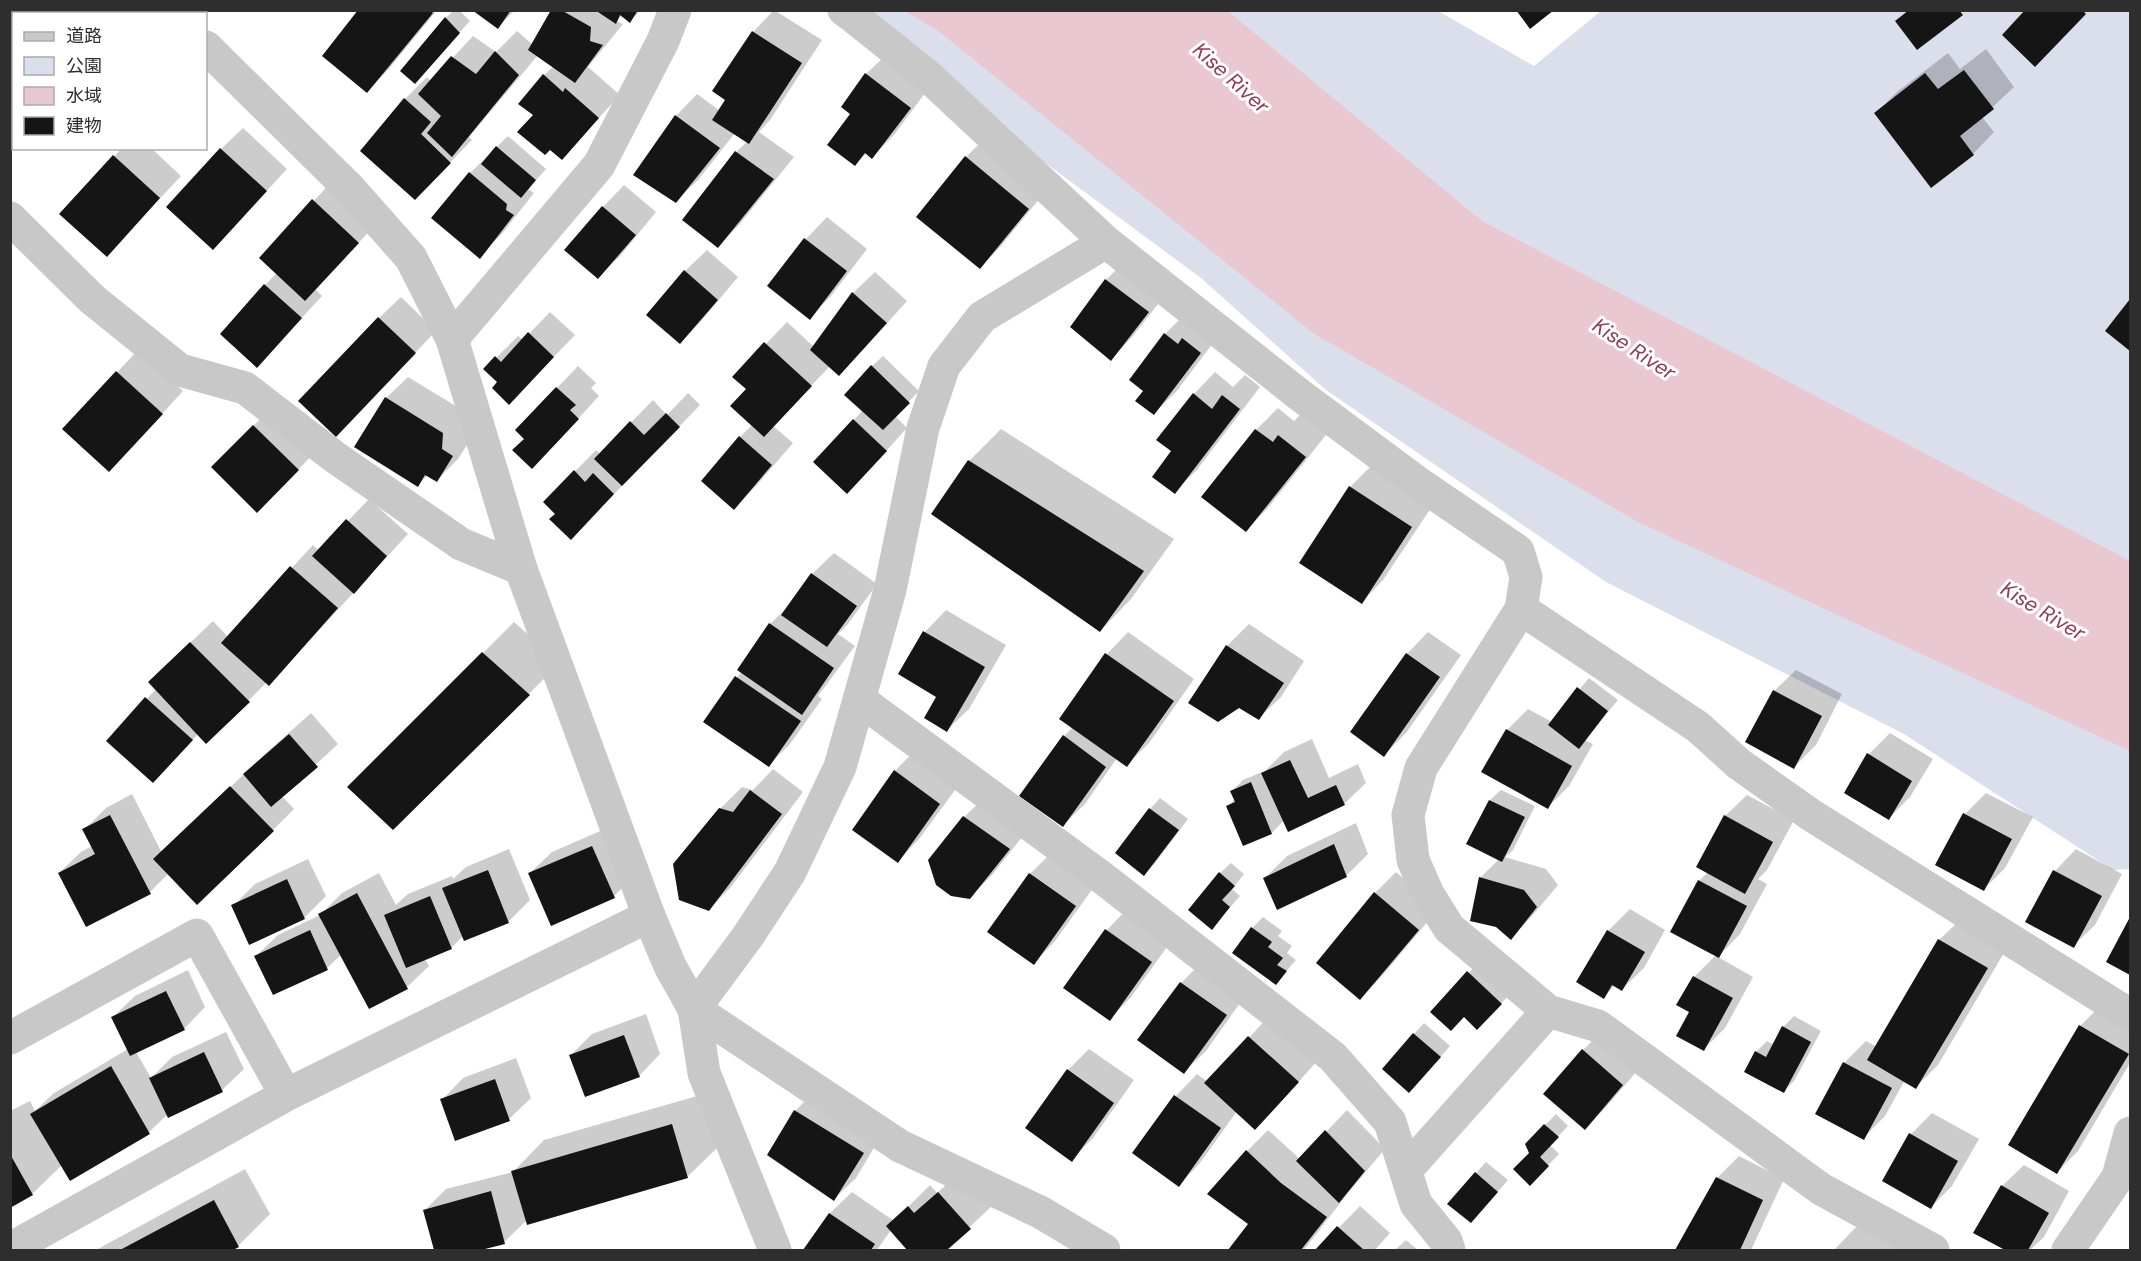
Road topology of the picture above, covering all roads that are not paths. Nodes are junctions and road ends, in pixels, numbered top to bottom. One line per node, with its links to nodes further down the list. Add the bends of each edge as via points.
1 (675, 10): 6 (street, via 599,165)
2 (844, 10): 5 (street, via 929,77)
3 (207, 48): 6 (street, via 349,188 411,258)
4 (10, 218): 7 (street, via 92,299 180,370 245,388 336,459 461,544)
5 (1106, 242): 8 (street, via 1310,403 1518,551 1526,577); 9 (street, via 982,317 944,366 923,429 890,590)
6 (452, 339): 7 (street)
7 (521, 569): 10 (street)
8 (1521, 609): 12 (street, via 1420,768 1408,815 1413,860 1449,928); 13 (street, via 1698,727 1739,764 1811,815)
9 (860, 700): 11 (street, via 840,766 790,872); 17 (street, via 1100,876 1333,1057 1390,1122)
10 (649, 916): 11 (street); 15 (street)
11 (694, 1009): 19 (street, via 704,1073); 20 (street, via 900,1146 1040,1212)
12 (1548, 1011): 17 (street); 22 (street, via 1598,1026 1821,1189)
13 (2130, 1015)
14 (10, 1038): 15 (street, via 197,935)
15 (286, 1095): 18 (street)
16 (2130, 1133): 23 (street, via 2118,1177)
17 (1407, 1169): 21 (street, via 1416,1204 1446,1241)
18 (10, 1249)
19 (775, 1251)
20 (1104, 1251)
21 (1449, 1251)
22 (1933, 1251)
23 (2068, 1251)

